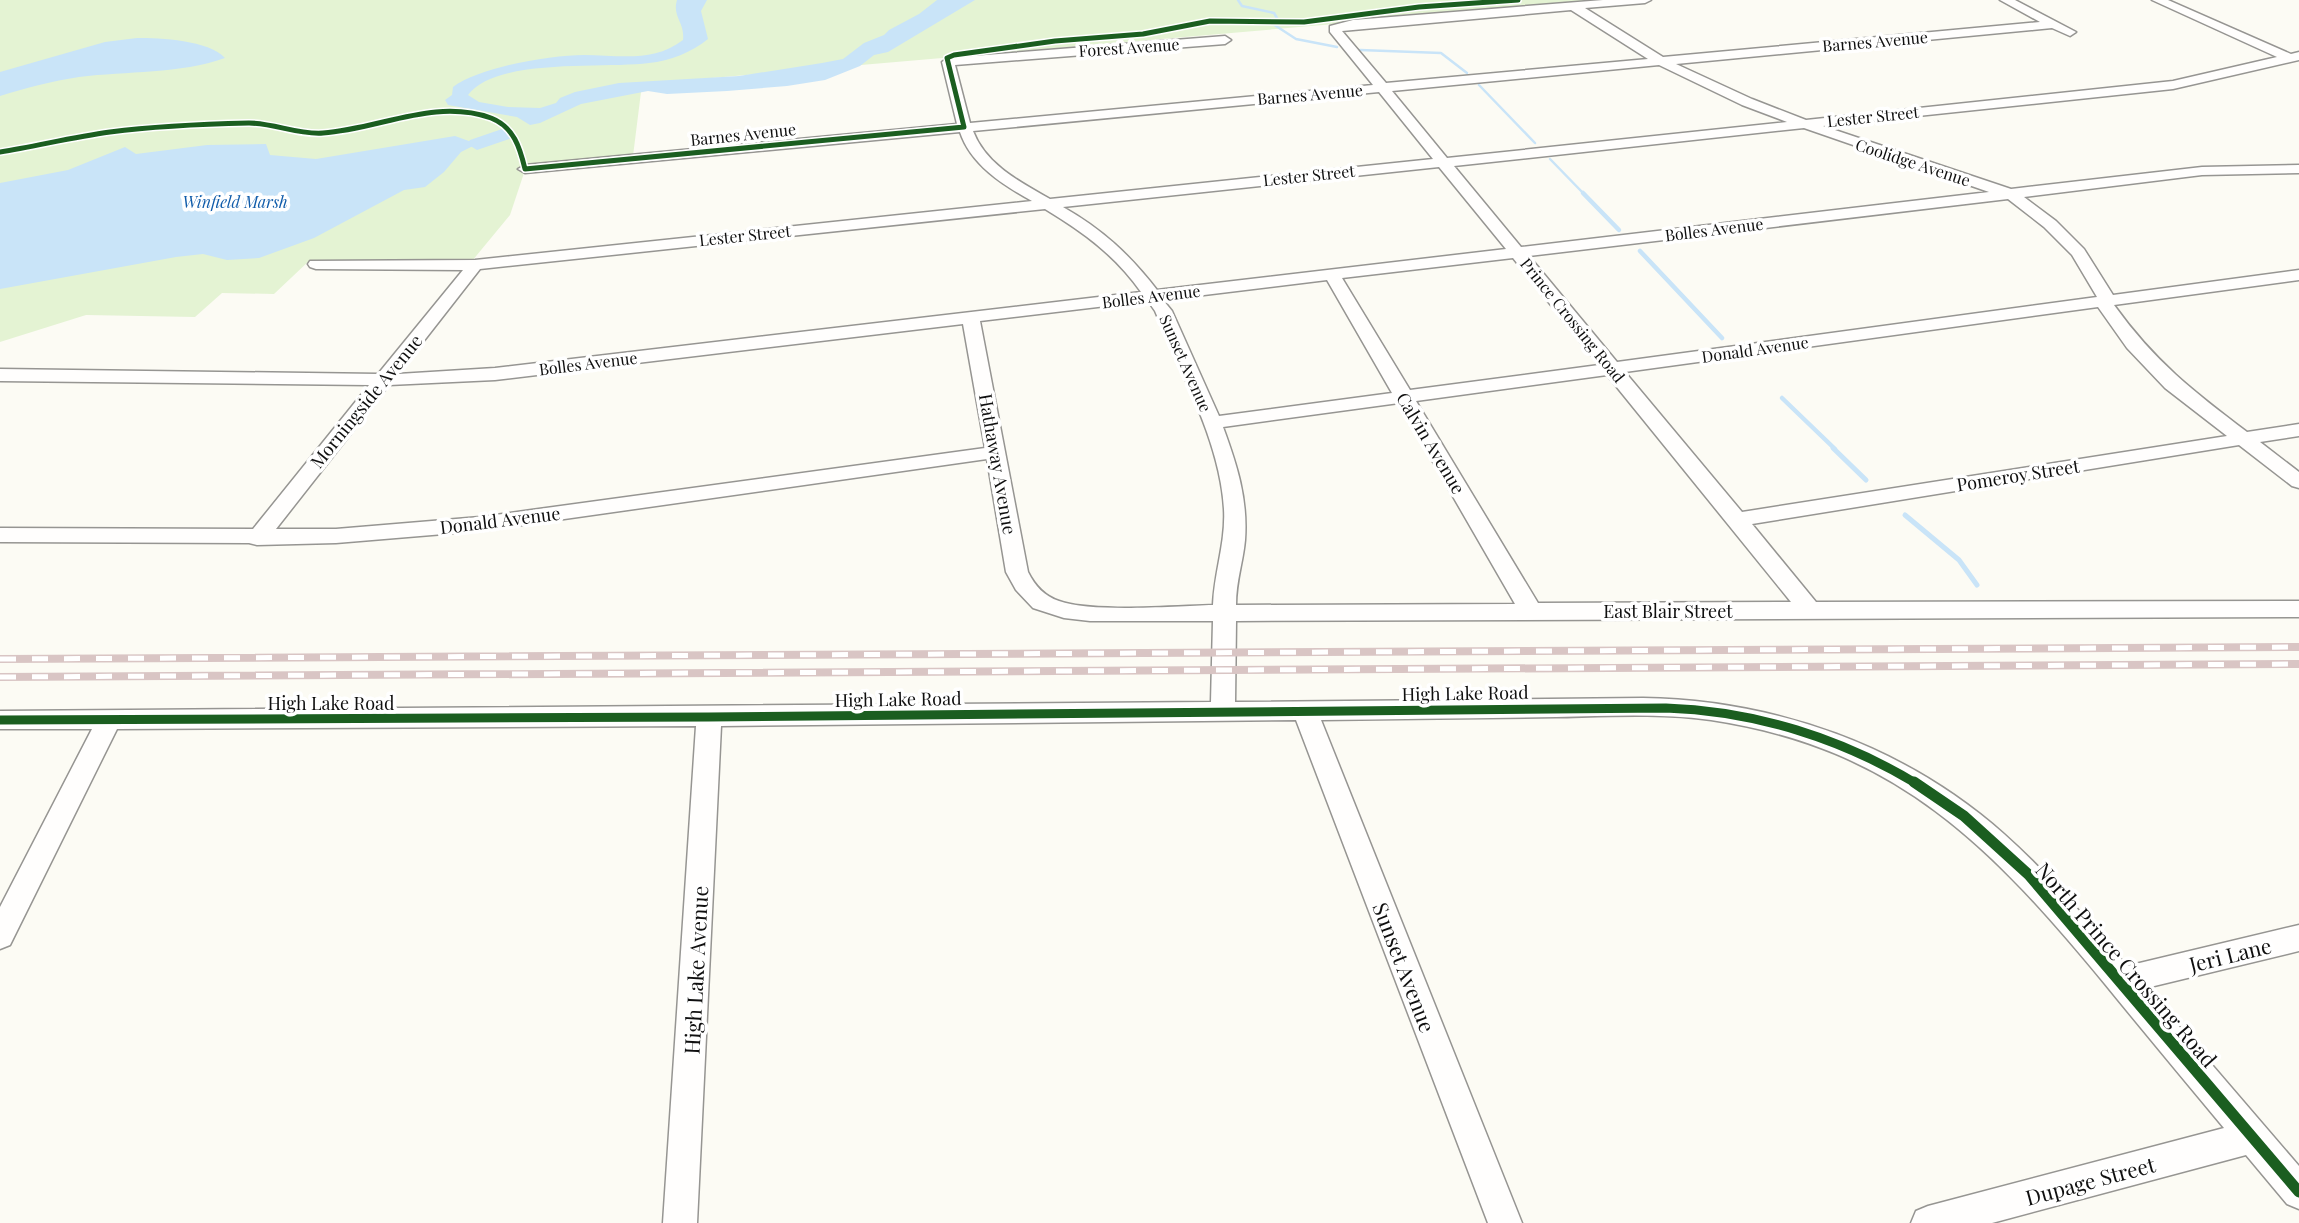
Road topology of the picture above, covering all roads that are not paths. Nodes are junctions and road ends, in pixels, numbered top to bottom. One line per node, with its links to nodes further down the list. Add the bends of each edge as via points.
1 (1645, 0): 4 (street)
2 (2006, 0): 5 (street)
3 (2158, 0): 8 (street)
4 (1573, 6): 9 (street, Coolidge Avenue); 12 (street, Prince Crossing Road, via 1334,29)
5 (2053, 24): 6 (street); 9 (street, Barnes Avenue)
6 (2070, 33)
7 (1225, 40): 10 (street, Forest Avenue)
8 (2288, 58): 11 (street); 13 (street, Lester Street, via 2172,85)
9 (1660, 61): 12 (street, Barnes Avenue); 13 (street, Coolidge Avenue)
10 (948, 62): 14 (street, Sunset Avenue)
11 (2299, 71)
12 (1381, 87): 14 (street, Barnes Avenue); 15 (street, Prince Crossing Road)
13 (1800, 124): 15 (street, Lester Street); 18 (street, Coolidge Avenue)
14 (964, 127): 16 (street, Barnes Avenue); 19 (street, Sunset Avenue, via 988,164)
15 (1442, 161): 19 (street, Lester Street); 20 (street, Prince Crossing Road)
16 (525, 169)
17 (2299, 169): 18 (street, Bolles Avenue, via 2226,169)
18 (2011, 194): 20 (street, Bolles Avenue); 26 (street, Coolidge Avenue, via 2078,252)
19 (1045, 203): 22 (street, Lester Street); 25 (street, Sunset Avenue, via 1111,245)
20 (1517, 253): 23 (street, Bolles Avenue); 28 (street, Prince Crossing Road)
21 (316, 264): 22 (street, Lester Street)
22 (475, 265): 30 (street, Morningside Avenue)
23 (1332, 275): 25 (street, Bolles Avenue); 31 (street, Calvin Avenue)
24 (2299, 275): 26 (street, Donald Avenue)
25 (1152, 296): 27 (street, Bolles Avenue); 32 (street, Sunset Avenue, via 1172,328)
26 (2106, 301): 28 (street, Donald Avenue); 34 (street, Coolidge Avenue, via 2154,368)
27 (971, 318): 30 (street, Bolles Avenue, via 509,373); 35 (street, Hathaway Avenue)
28 (1612, 369): 31 (street, Donald Avenue); 37 (street, Prince Crossing Road)
29 (0, 375): 30 (street, Bolles Avenue)
30 (384, 379): 39 (street, Morningside Avenue)
31 (1404, 397): 32 (street, Donald Avenue); 42 (street, Calvin Avenue)
32 (1212, 423): 44 (street, Sunset Avenue, via 1230,475 1236,510)
33 (2299, 430): 34 (street, Pomeroy Street)
34 (2241, 439): 36 (street, Coolidge Avenue); 37 (street, Pomeroy Street)
35 (996, 452): 39 (street, Donald Avenue, via 480,524); 40 (street, Hathaway Avenue, via 1017,572 1028,594)
36 (2299, 482)
37 (1737, 520): 43 (street, Prince Crossing Road)
38 (0, 536): 39 (street, Donald Avenue)
39 (257, 538)
40 (1039, 602): 44 (street, East Blair Street, via 1086,614)
41 (2299, 609): 43 (street, East Blair Street)
42 (1531, 611): 43 (street, East Blair Street); 44 (street, East Blair Street)
43 (1811, 611)
44 (1223, 613): 46 (street, Sunset Avenue)
45 (1305, 711): 46 (street, High Lake Road); 50 (street, High Lake Road, via 1674,708 1735,714); 57 (street, Sunset Avenue)
46 (1223, 712): 47 (street, High Lake Road)
47 (709, 717): 49 (street, High Lake Road); 56 (street, High Lake Avenue)
48 (0, 720): 49 (street, High Lake Road)
49 (109, 720): 51 (street)
50 (1794, 728): 53 (street, North Prince Crossing Road, via 1868,757 1964,815 2044,891)
51 (0, 936)
52 (2299, 938): 53 (street, Jeri Lane)
53 (2121, 981): 54 (street, North Prince Crossing Road)
54 (2252, 1137): 55 (street, North Prince Crossing Road); 58 (street, Dupage Street)
55 (2299, 1192)
56 (680, 1223)
57 (1505, 1223)
58 (1928, 1223)

